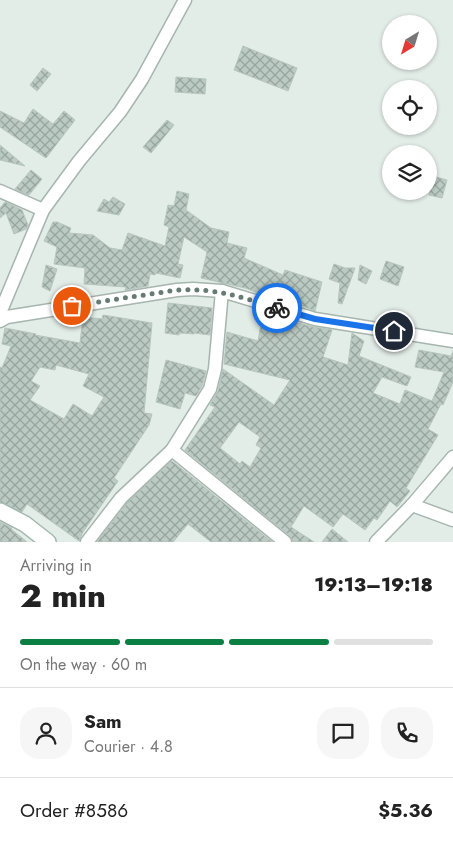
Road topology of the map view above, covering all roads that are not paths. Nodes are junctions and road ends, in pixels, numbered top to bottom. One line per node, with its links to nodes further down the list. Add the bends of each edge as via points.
1 (186, 0): 3 (street, via 120,112)
2 (0, 191): 3 (street)
3 (43, 210): 5 (street)
4 (222, 291): 6 (street, via 177,290 7,317); 7 (street, via 315,319); 8 (street, via 215,370 210,389)
5 (0, 313)
6 (0, 321)
7 (453, 341)
8 (172, 450): 14 (street, via 121,498); 15 (street)
9 (453, 457): 10 (street)
10 (412, 505): 12 (street); 16 (street)
11 (0, 511): 13 (main road)
12 (453, 520)
13 (48, 542)
14 (87, 542)
15 (285, 542)
16 (376, 542)

